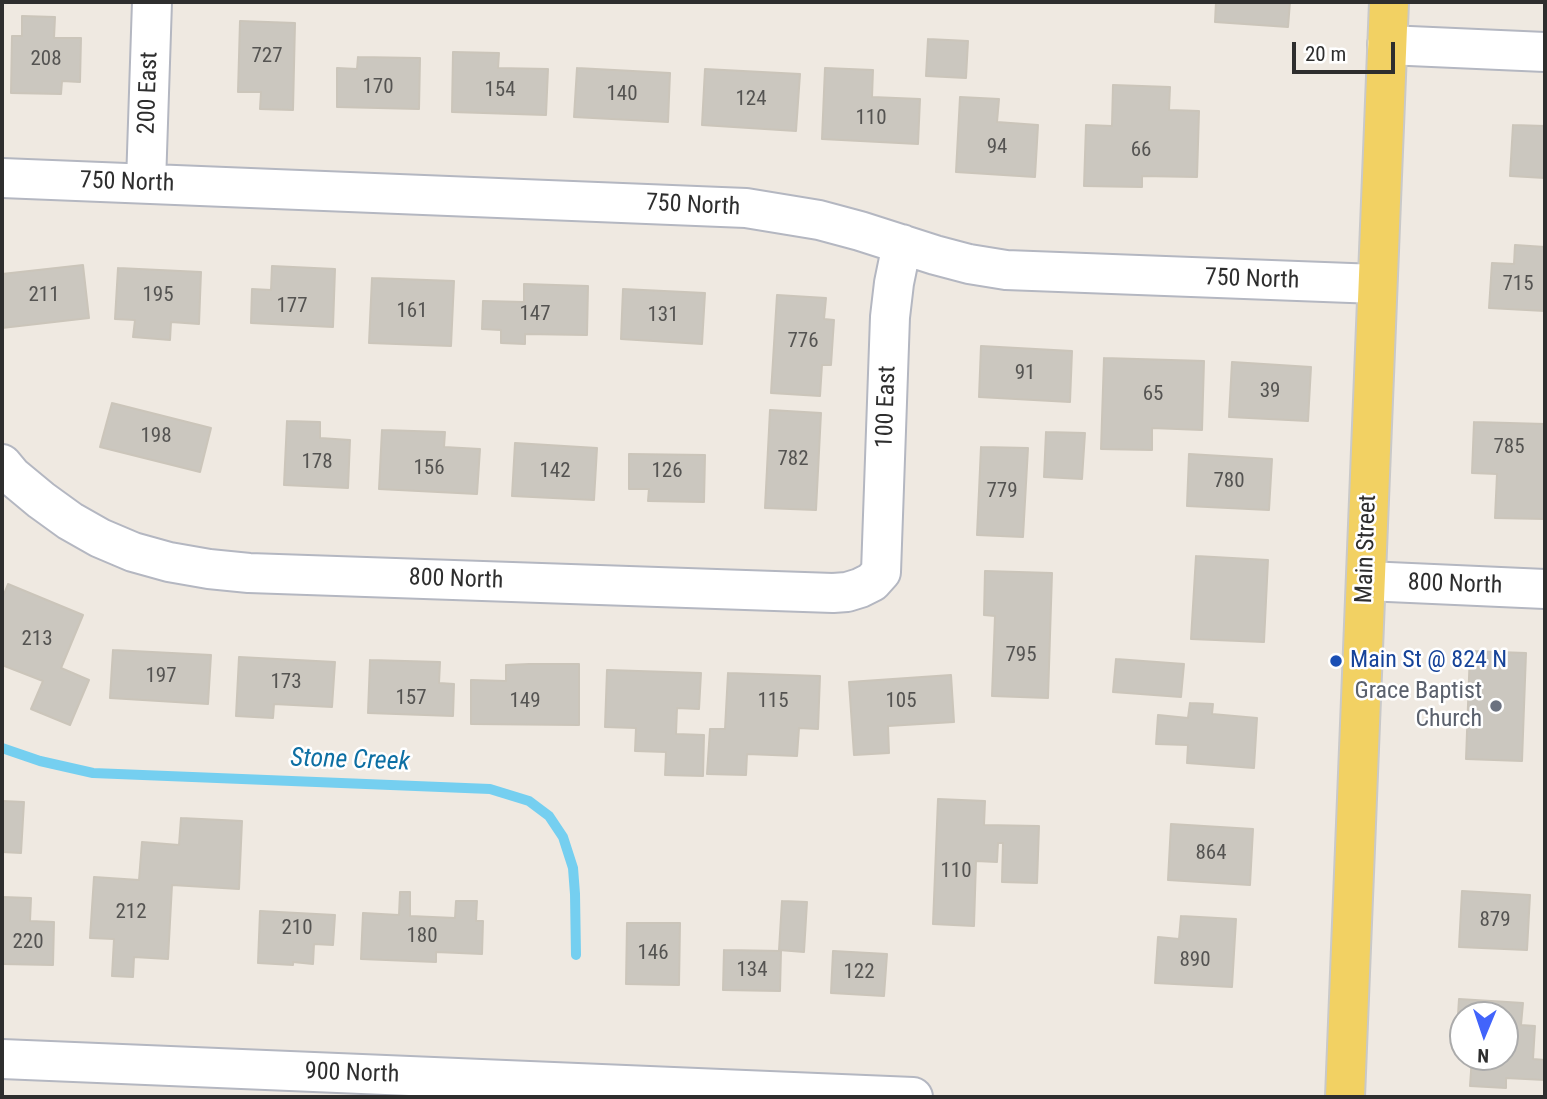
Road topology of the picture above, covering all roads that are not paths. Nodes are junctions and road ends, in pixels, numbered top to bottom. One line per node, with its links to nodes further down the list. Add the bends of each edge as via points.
1 (152, 2): 6 (street, 200 East)
2 (1389, 2): 3 (main road, Main Street)
3 (1387, 45): 4 (street); 8 (main road, Main Street)
4 (1545, 52)
5 (2, 178): 6 (street, 750 North)
6 (146, 183): 7 (street, 750 North, via 746,208 820,220)
7 (902, 244): 8 (street, 750 North, via 1006,270); 10 (street, 100 East, via 890,317)
8 (1377, 284): 11 (main road, Main Street)
9 (2, 464): 10 (street, 800 North, via 41,500 100,538 133,552 209,569 833,593 860,588)
10 (881, 572)
11 (1366, 581): 12 (street, 800 North); 16 (main road, Main Street)
12 (1545, 589)
13 (2, 1059): 14 (street, 900 North)
14 (415, 1087): 15 (street, 900 North)
15 (913, 1097)
16 (1345, 1097)

